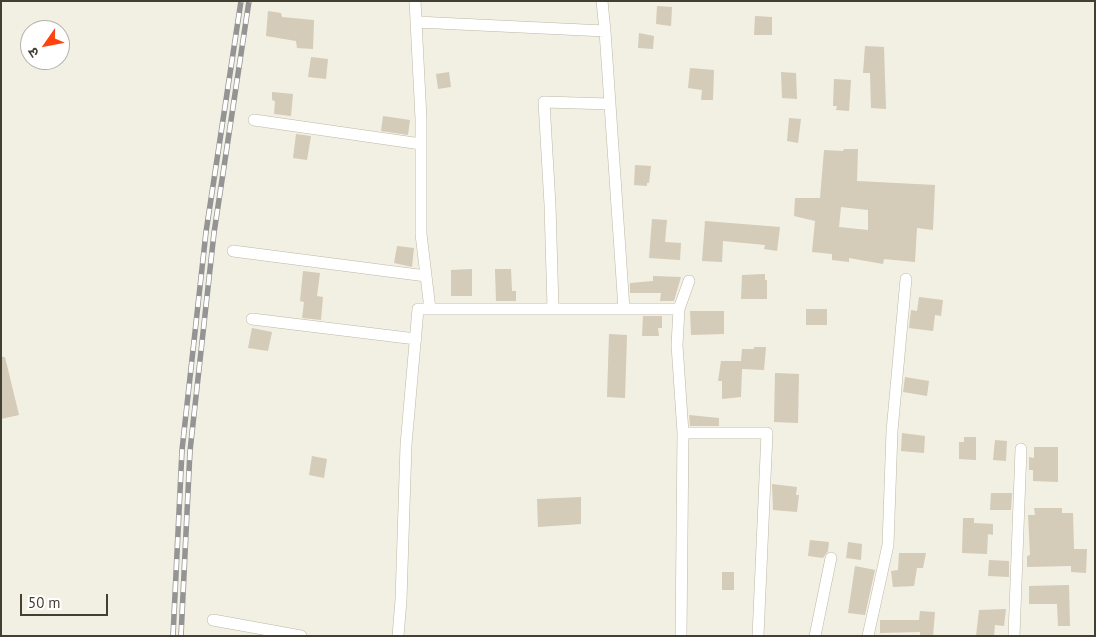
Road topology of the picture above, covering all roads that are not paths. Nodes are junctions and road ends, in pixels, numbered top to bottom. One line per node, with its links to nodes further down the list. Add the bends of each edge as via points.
1 (415, 1): 3 (street)
2 (602, 1): 4 (street)
3 (416, 22): 4 (street); 7 (street)
4 (605, 31): 5 (street)
5 (610, 104): 12 (street, via 544,102); 14 (street)
6 (254, 120): 7 (street)
7 (421, 144): 9 (street, via 421,234)
8 (233, 251): 9 (street)
9 (426, 276): 13 (street)
10 (906, 279): 27 (street, via 892,431 888,545)
11 (689, 281): 15 (street)
12 (553, 308): 13 (street); 14 (street)
13 (430, 309): 17 (street, via 418,309)
14 (624, 309): 15 (street)
15 (679, 309): 18 (street, via 677,345)
16 (252, 319): 17 (street)
17 (416, 340): 23 (street, via 406,445)
18 (683, 433): 24 (street); 25 (street, via 767,433)
19 (1022, 449): 28 (street)
20 (832, 558): 26 (street)
21 (213, 620): 22 (street)
22 (300, 636)
23 (398, 636)
24 (680, 636)
25 (758, 636)
26 (815, 636)
27 (868, 636)
28 (1014, 636)

